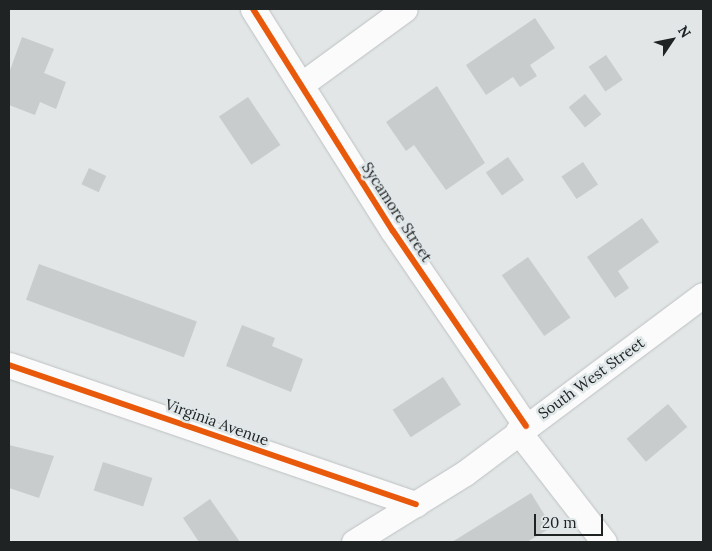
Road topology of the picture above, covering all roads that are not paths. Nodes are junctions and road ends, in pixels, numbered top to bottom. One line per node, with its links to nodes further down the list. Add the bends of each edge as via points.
1 (253, 9): 3 (street, Sycamore Street)
2 (405, 9): 3 (street)
3 (302, 84): 6 (street, Sycamore Street)
4 (703, 295): 6 (street, South West Street)
5 (9, 365): 7 (street, Virginia Avenue)
6 (522, 429): 7 (street, South West Street); 9 (street, Sycamore Street)
7 (416, 504): 8 (street, South West Street)
8 (354, 542)
9 (604, 542)

